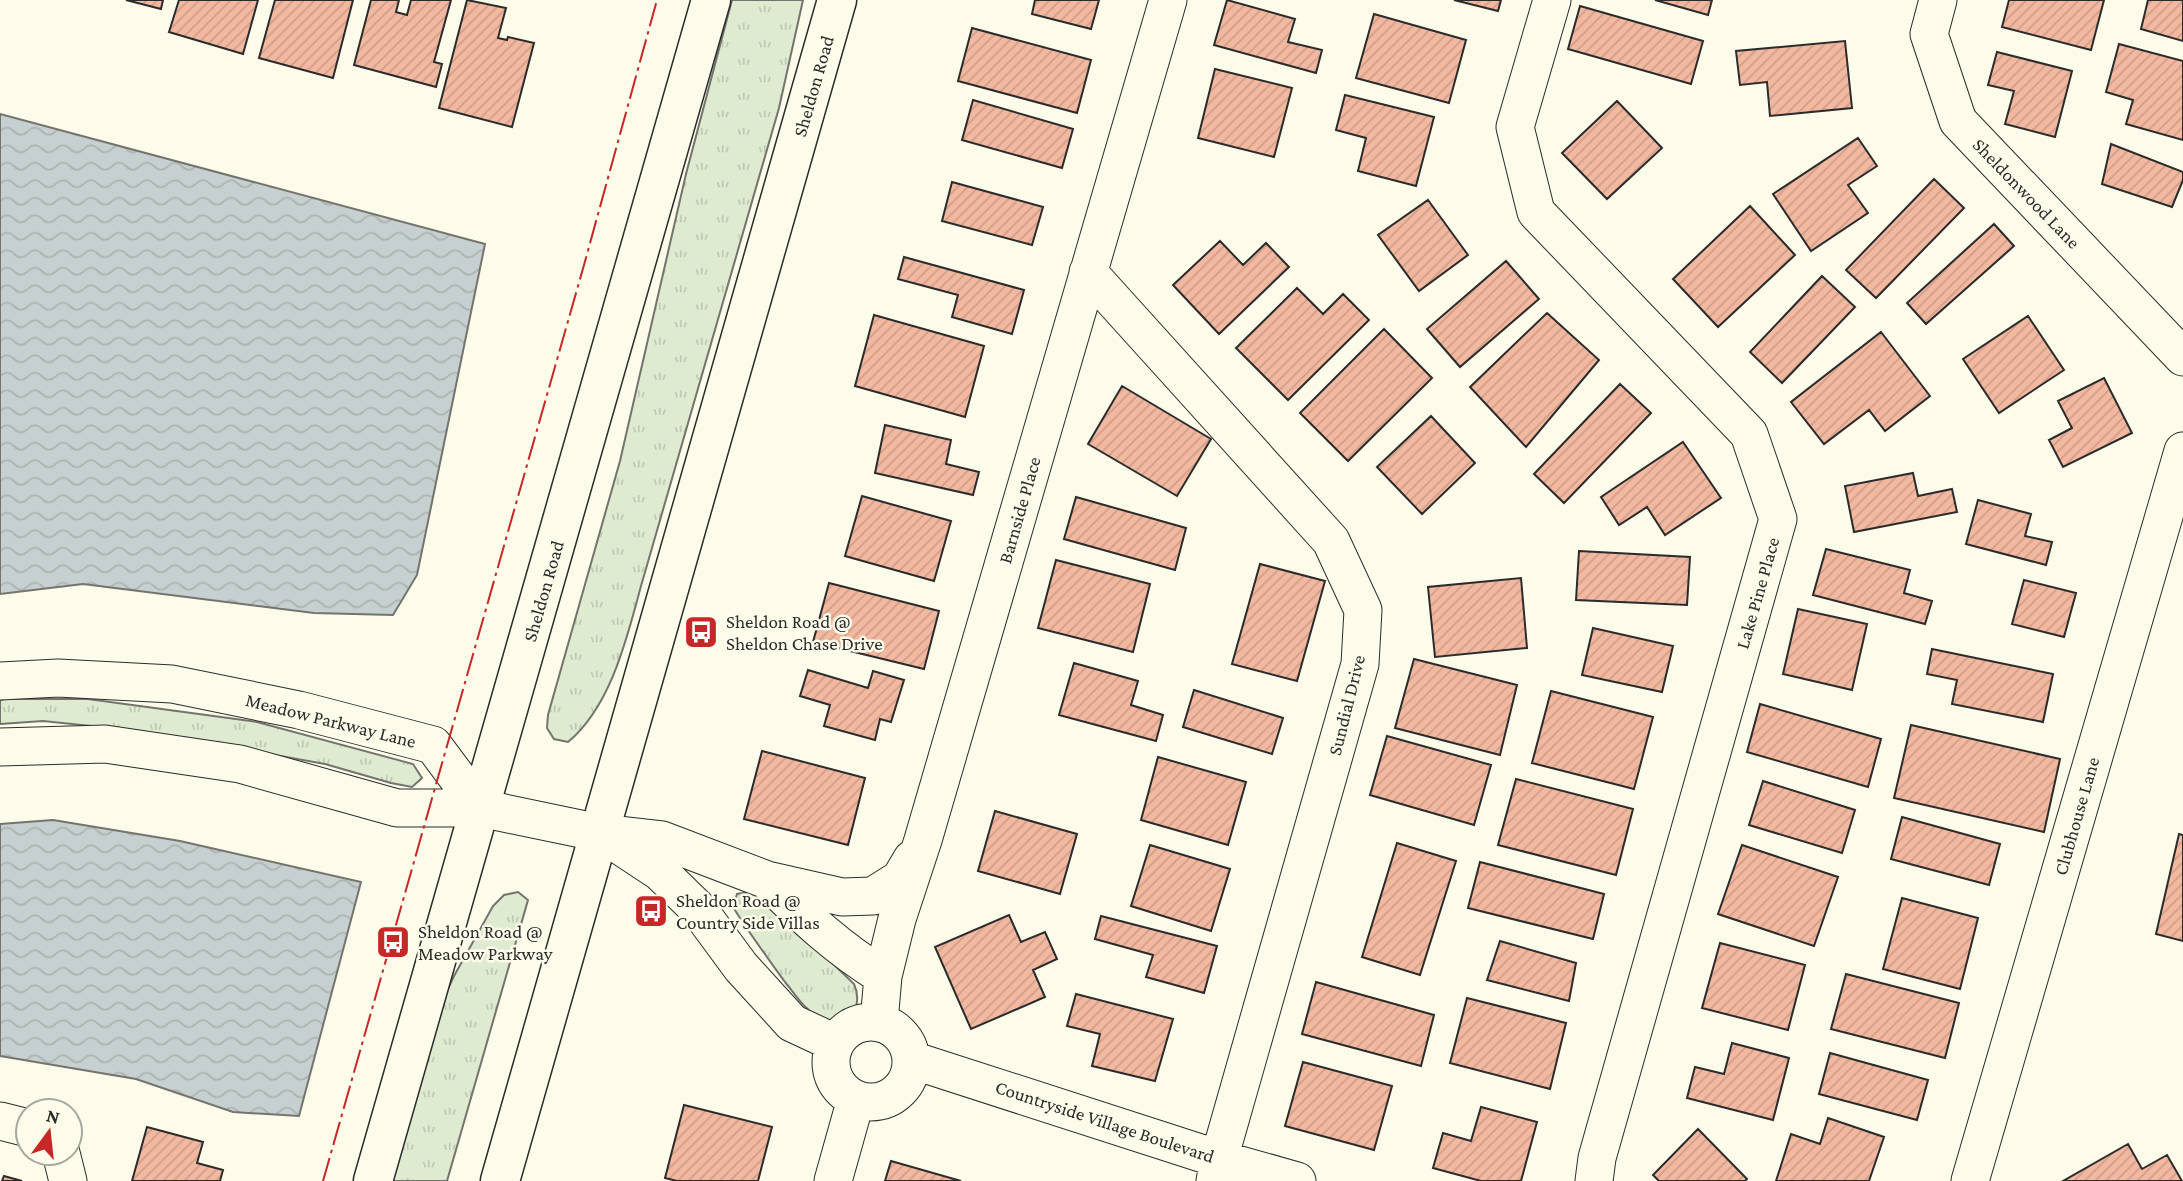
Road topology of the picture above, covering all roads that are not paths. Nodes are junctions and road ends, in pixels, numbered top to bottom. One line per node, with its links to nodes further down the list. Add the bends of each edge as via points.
1 (711, 0): 11 (main road, Sheldon Road)
2 (837, 0): 12 (main road, Sheldon Road)
3 (1168, 0): 6 (street, Barnside Place)
4 (1552, 0): 25 (street, Lake Pine Place, via 1515,127 1536,212 1749,434 1779,519)
5 (1938, 0): 7 (street, Sheldonwood Lane, via 1929,34 1958,121)
6 (1088, 272): 13 (street, Barnside Place); 20 (street, Sundial Drive, via 1331,541 1363,610 1360,664)
7 (2183, 356)
8 (2183, 451): 26 (street, Clubhouse Lane)
9 (0, 681): 11 (street, Meadow Parkway Lane, via 58,678 173,684 419,741 433,745)
10 (0, 747): 11 (street, via 105,744 240,764 397,808)
11 (480, 808): 12 (street); 21 (main road, Sheldon Road)
12 (600, 833): 14 (street, via 662,840); 17 (street, via 660,872 699,910 741,967 792,1023); 22 (main road, Sheldon Road)
13 (923, 840): 14 (street, via 900,879 873,896 842,897); 15 (street, Barnside Place)
14 (767, 880): 15 (street, via 806,919)
15 (883, 976): 16 (street, Barnside Place)
16 (879, 1022): 17 (street, via 853,1025); 18 (street, via 902,1035)
17 (835, 1043): 19 (street, via 831,1070 836,1082)
18 (912, 1060): 19 (street, via 911,1073 895,1095 882,1101); 20 (street, Countryside Village Boulevard)
19 (856, 1099): 23 (street)
20 (1217, 1170): 24 (street, Countryside Village Boulevard)
21 (373, 1181)
22 (500, 1181)
23 (833, 1181)
24 (1297, 1181)
25 (1594, 1181)
26 (1970, 1181)

